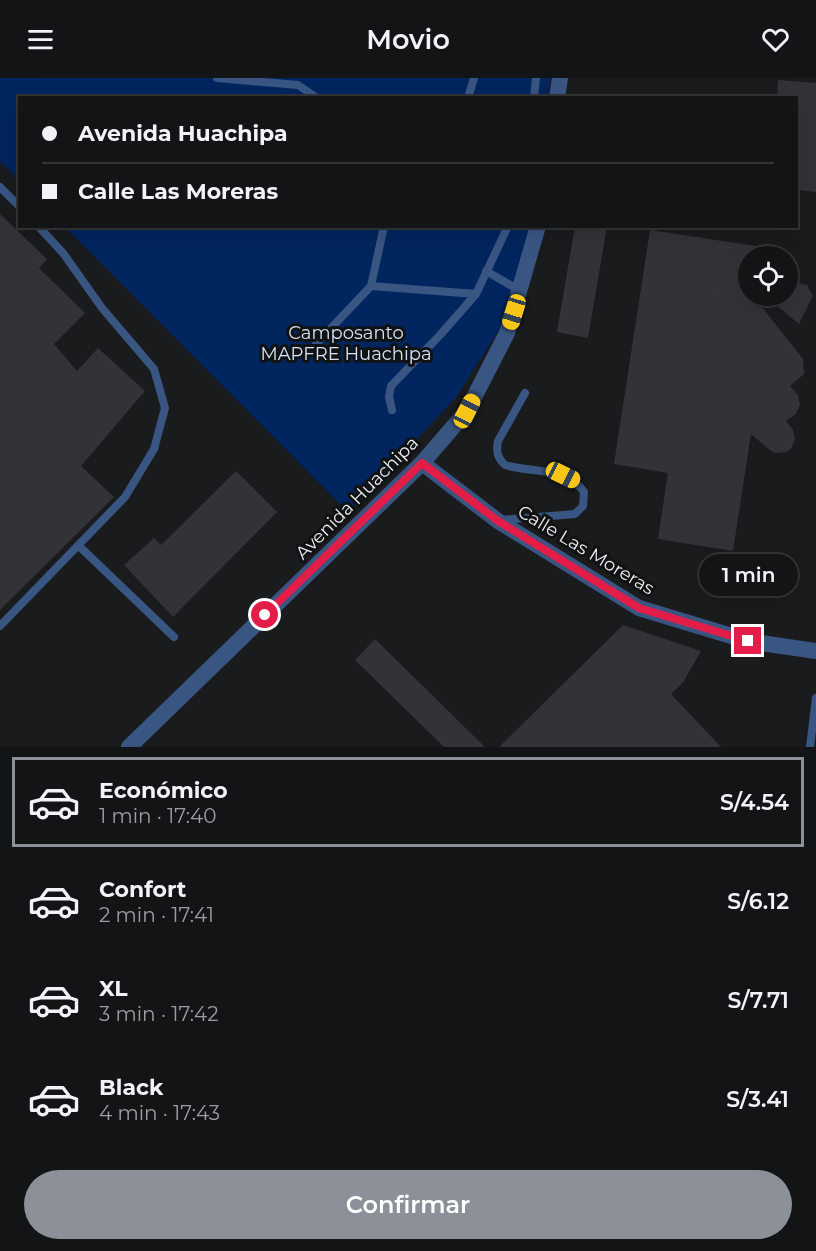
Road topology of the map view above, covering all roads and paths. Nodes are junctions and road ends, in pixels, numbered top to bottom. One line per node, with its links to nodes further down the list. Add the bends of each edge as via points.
1 (217, 78): 5 (lane, via 298,84)
2 (474, 78): 6 (lane)
3 (537, 78): 7 (lane)
4 (560, 78): 8 (street)
5 (314, 96)
6 (469, 96)
7 (534, 96)
8 (558, 96)
9 (0, 187): 10 (lane)
10 (18, 205)
11 (40, 228): 24 (lane, via 154,369 165,408 154,449 125,497)
12 (384, 228): 16 (lane)
13 (507, 228): 15 (lane)
14 (537, 228): 17 (street, Avenida Huachipa)
15 (486, 271): 17 (lane); 18 (lane)
16 (371, 286): 18 (lane); 19 (lane)
17 (520, 291): 22 (street, Avenida Huachipa, via 507,333 467,411)
18 (476, 294): 21 (lane, via 391,386 388,398)
19 (316, 344)
20 (525, 393): 23 (lane, via 498,441 498,459 505,465 563,475 577,482 584,492 582,506 575,514)
21 (392, 410)
22 (422, 463): 23 (street, Calle Las Moreras); 29 (street, Avenida Huachipa)
23 (498, 521): 27 (street, Calle Las Moreras, via 639,608 748,641)
24 (79, 546): 25 (lane); 26 (lane)
25 (0, 626)
26 (174, 637)
27 (816, 651)
28 (816, 698): 30 (lane)
29 (129, 747)
30 (810, 747)

